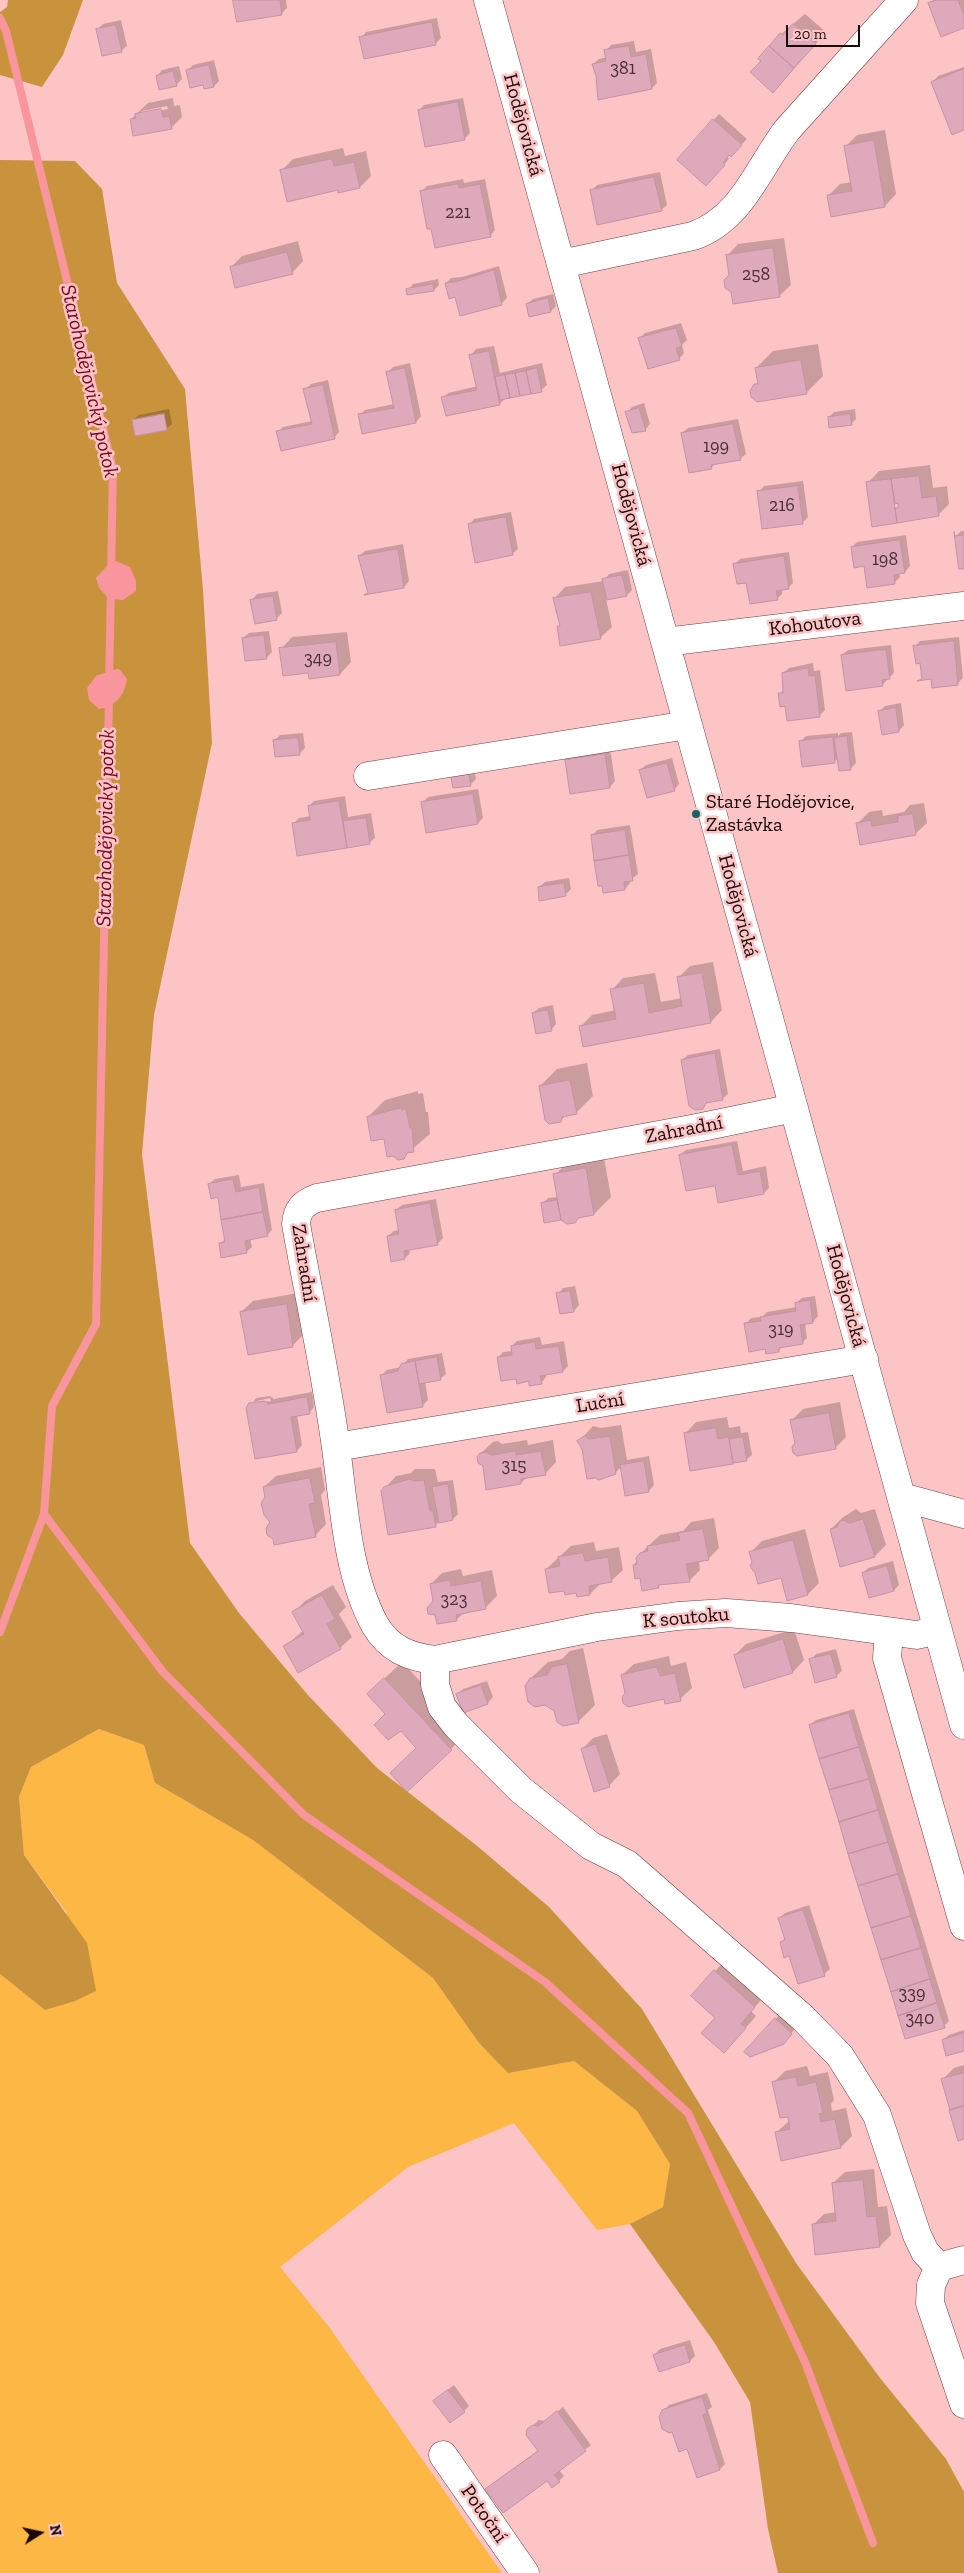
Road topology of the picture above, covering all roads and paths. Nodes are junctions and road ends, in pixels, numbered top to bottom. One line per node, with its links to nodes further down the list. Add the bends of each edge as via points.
1 (488, 0): 3 (street, Hodějovická)
2 (904, 0): 3 (street, via 787,130 748,192 722,221 693,236)
3 (561, 264): 5 (street, Hodějovická)
4 (964, 606): 5 (street, Kohoutova)
5 (665, 642): 6 (street, Hodějovická)
6 (688, 724): 7 (street); 8 (street, Hodějovická)
7 (368, 776)
8 (794, 1108): 9 (street, Hodějovická); 10 (street, Zahradní, via 306,1202 297,1213 296,1224)
9 (864, 1359): 10 (street, Luční); 11 (street, Hodějovická)
10 (336, 1447): 15 (street, Zahradní, via 344,1515 358,1580 375,1625 398,1650 416,1658)
11 (902, 1497): 12 (street); 13 (street, Hodějovická)
12 (964, 1514)
13 (938, 1630): 14 (street, K soutoku, via 917,1635); 16 (street, Hodějovická)
14 (888, 1632): 15 (street, K soutoku, via 791,1618 726,1613 597,1627); 17 (street, via 887,1658)
15 (435, 1660): 18 (street, via 435,1685 442,1707 456,1726 514,1784 591,1846 627,1864 803,2018 840,2056 876,2115 925,2252)
16 (964, 1725)
17 (964, 1926)
18 (952, 2264): 19 (street, via 932,2285 930,2303)
19 (964, 2404)
20 (442, 2455): 21 (street, Potoční)
21 (525, 2573)

